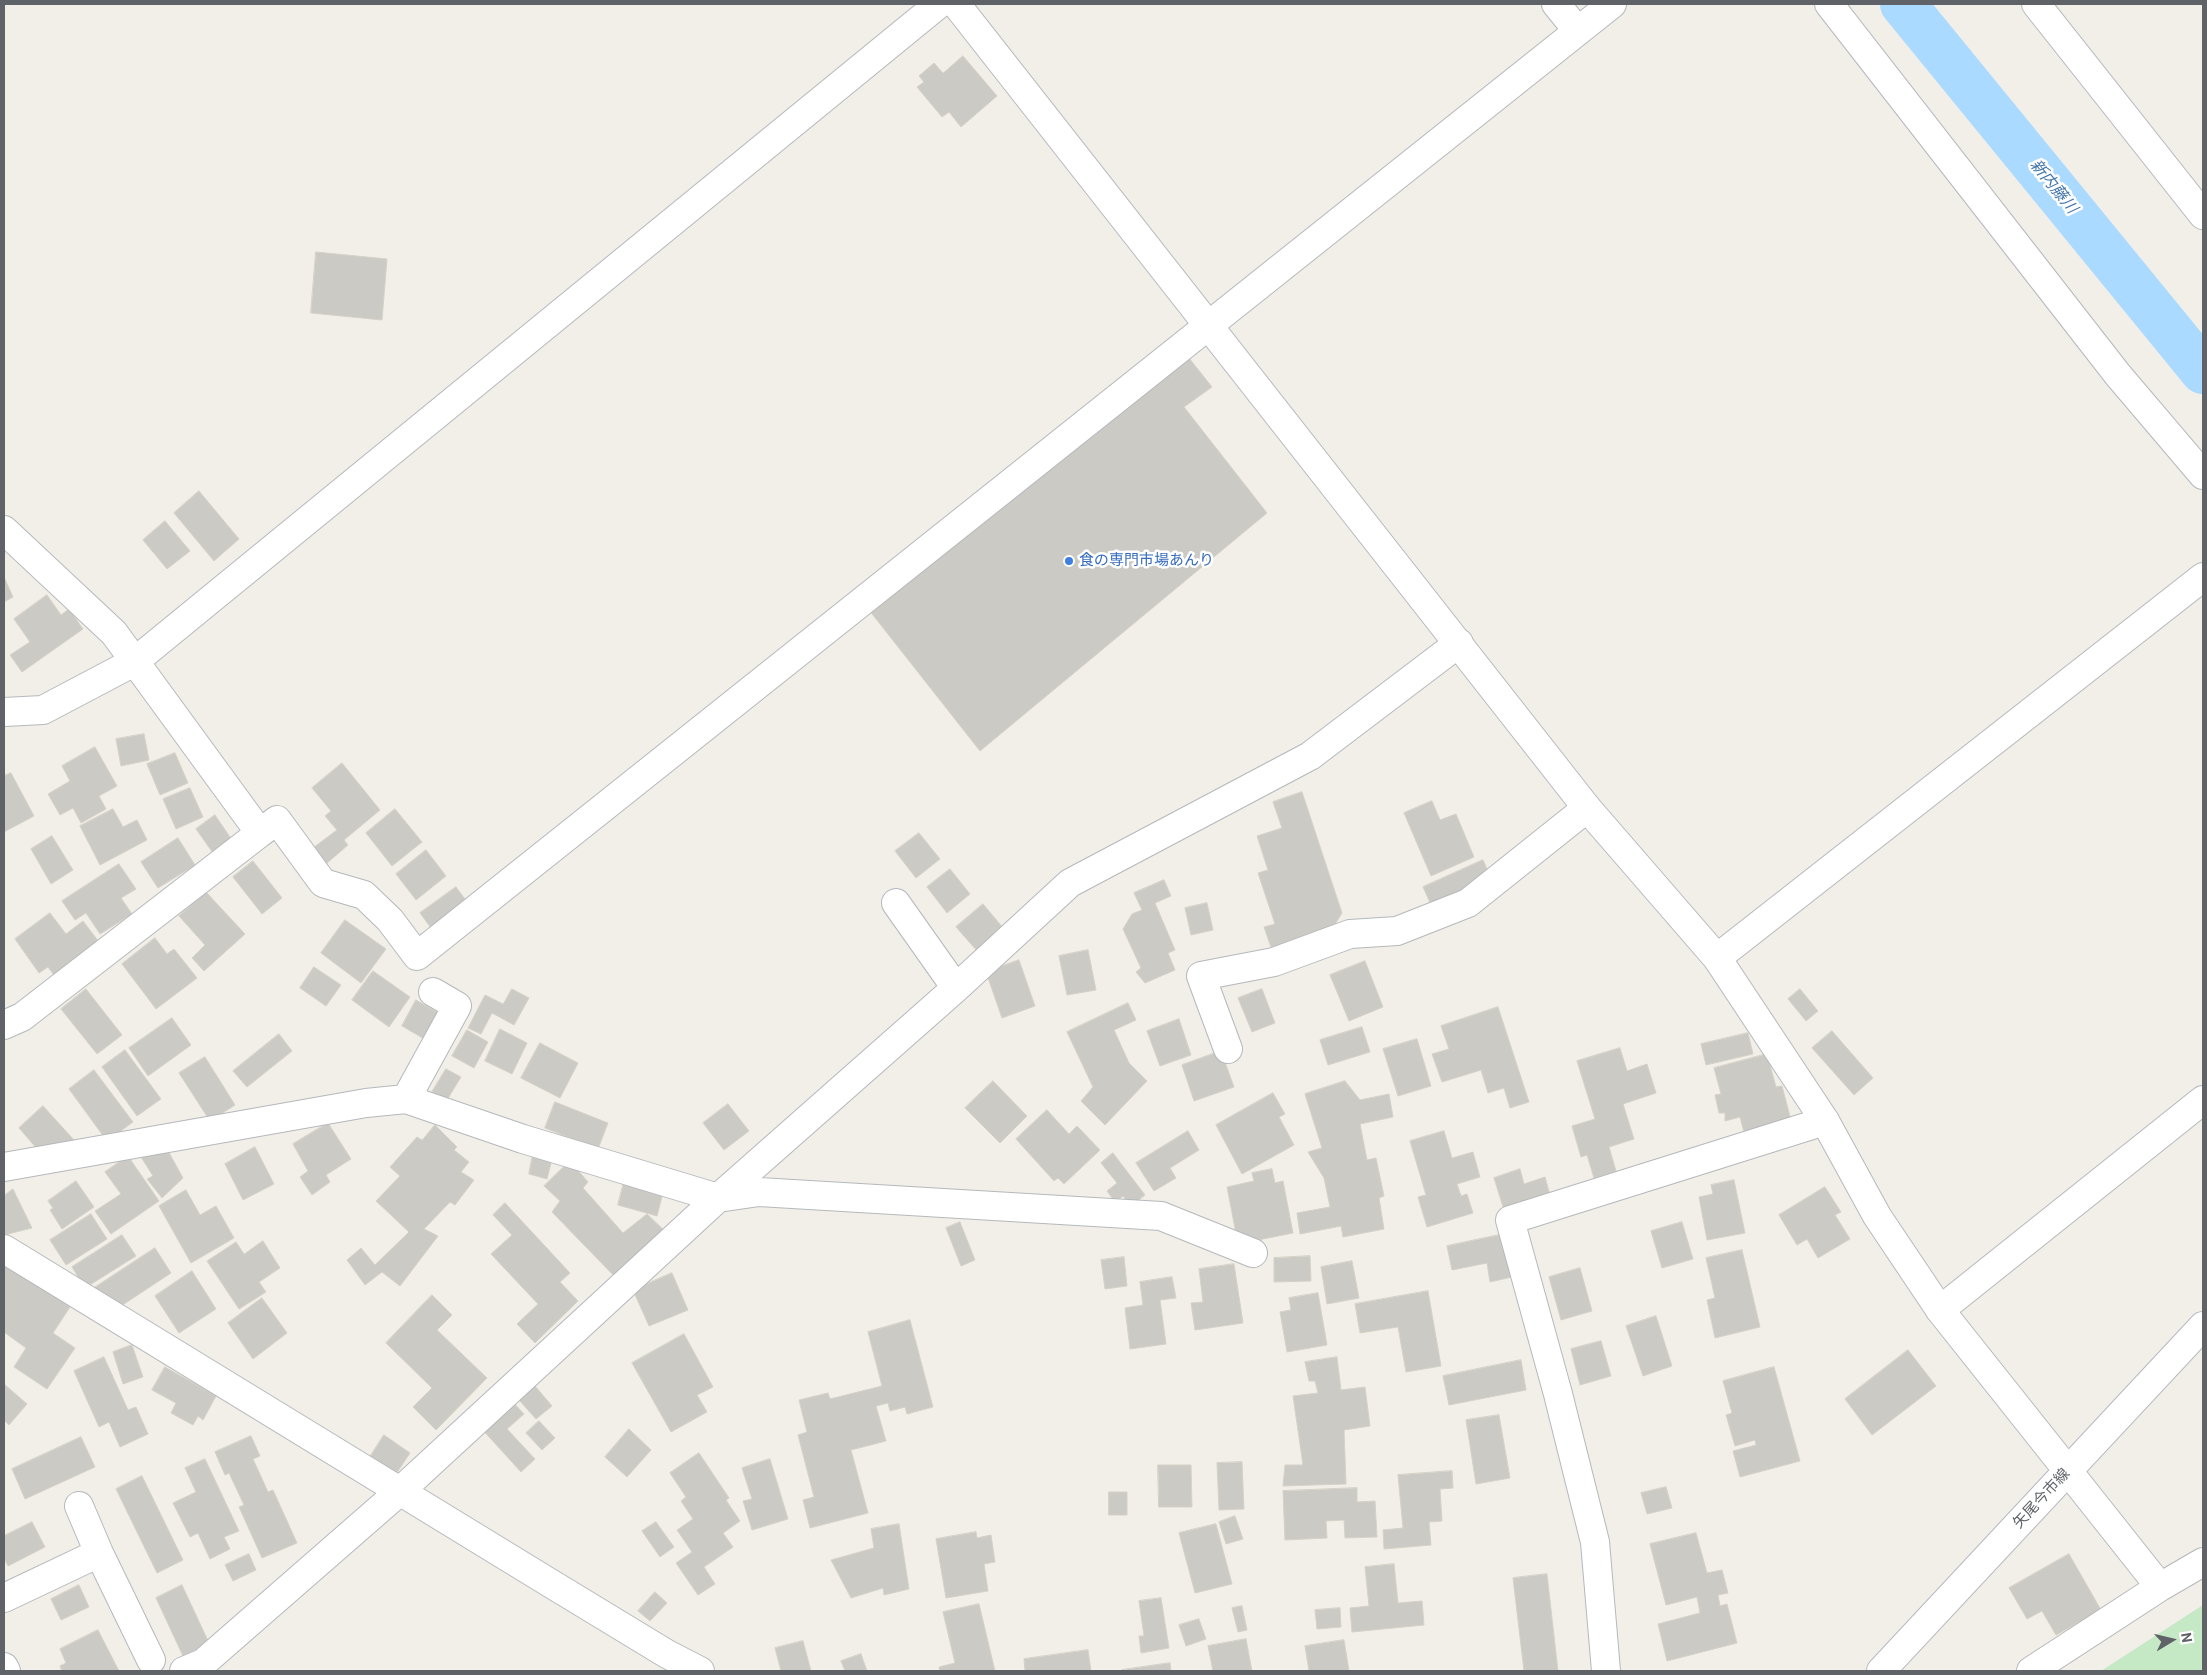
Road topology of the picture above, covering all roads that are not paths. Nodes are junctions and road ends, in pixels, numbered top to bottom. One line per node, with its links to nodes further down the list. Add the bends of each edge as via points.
1 (939, 4): 14 (street)
2 (956, 4): 9 (street)
3 (1556, 4): 7 (street)
4 (1612, 4): 7 (street)
5 (1829, 4): 10 (street, via 2118,375)
6 (2036, 4): 8 (street)
7 (1578, 31): 9 (street)
8 (2203, 215)
9 (1208, 325): 13 (street); 17 (street, via 417,956 390,920 364,895 323,883 277,820)
10 (2203, 475)
11 (4, 530): 14 (street, via 114,633)
12 (2203, 577): 19 (street)
13 (1459, 643): 16 (street); 20 (street, via 1310,756 1070,883)
14 (134, 662): 15 (street, via 43,710); 17 (street)
15 (4, 712)
16 (1587, 808): 19 (street); 23 (street, via 1468,903 1397,931 1350,934 1274,962 1200,976)
17 (260, 833): 22 (street, via 22,1017)
18 (896, 903): 20 (street)
19 (1717, 958): 26 (street)
20 (956, 988): 28 (street)
21 (433, 992): 24 (street, via 457,1006)
22 (4, 1025)
23 (1228, 1049)
24 (406, 1099): 27 (street, via 366,1103); 28 (street, via 524,1140)
25 (2203, 1100): 31 (street)
26 (1825, 1121): 31 (street, via 1877,1216); 45 (street, via 1510,1220 1595,1542)
27 (4, 1166)
28 (718, 1198): 30 (street, via 759,1192 1161,1216); 34 (street)
29 (4, 1249): 34 (street)
30 (1253, 1253)
31 (1940, 1310): 33 (street)
32 (2203, 1326): 33 (street, 矢尾今市線)
33 (2068, 1471): 38 (street); 46 (street, 矢尾今市線)
34 (399, 1492): 43 (street, via 203,1663); 44 (street, via 666,1654)
35 (79, 1506): 36 (street)
36 (99, 1553): 39 (street); 40 (street)
37 (2203, 1562): 38 (street)
38 (2160, 1588): 47 (street)
39 (4, 1598)
40 (151, 1660)
41 (4, 1667): 42 (street)
42 (6, 1671)
43 (184, 1671)
44 (700, 1671)
45 (1606, 1671)
46 (1882, 1671)
47 (2031, 1671)

